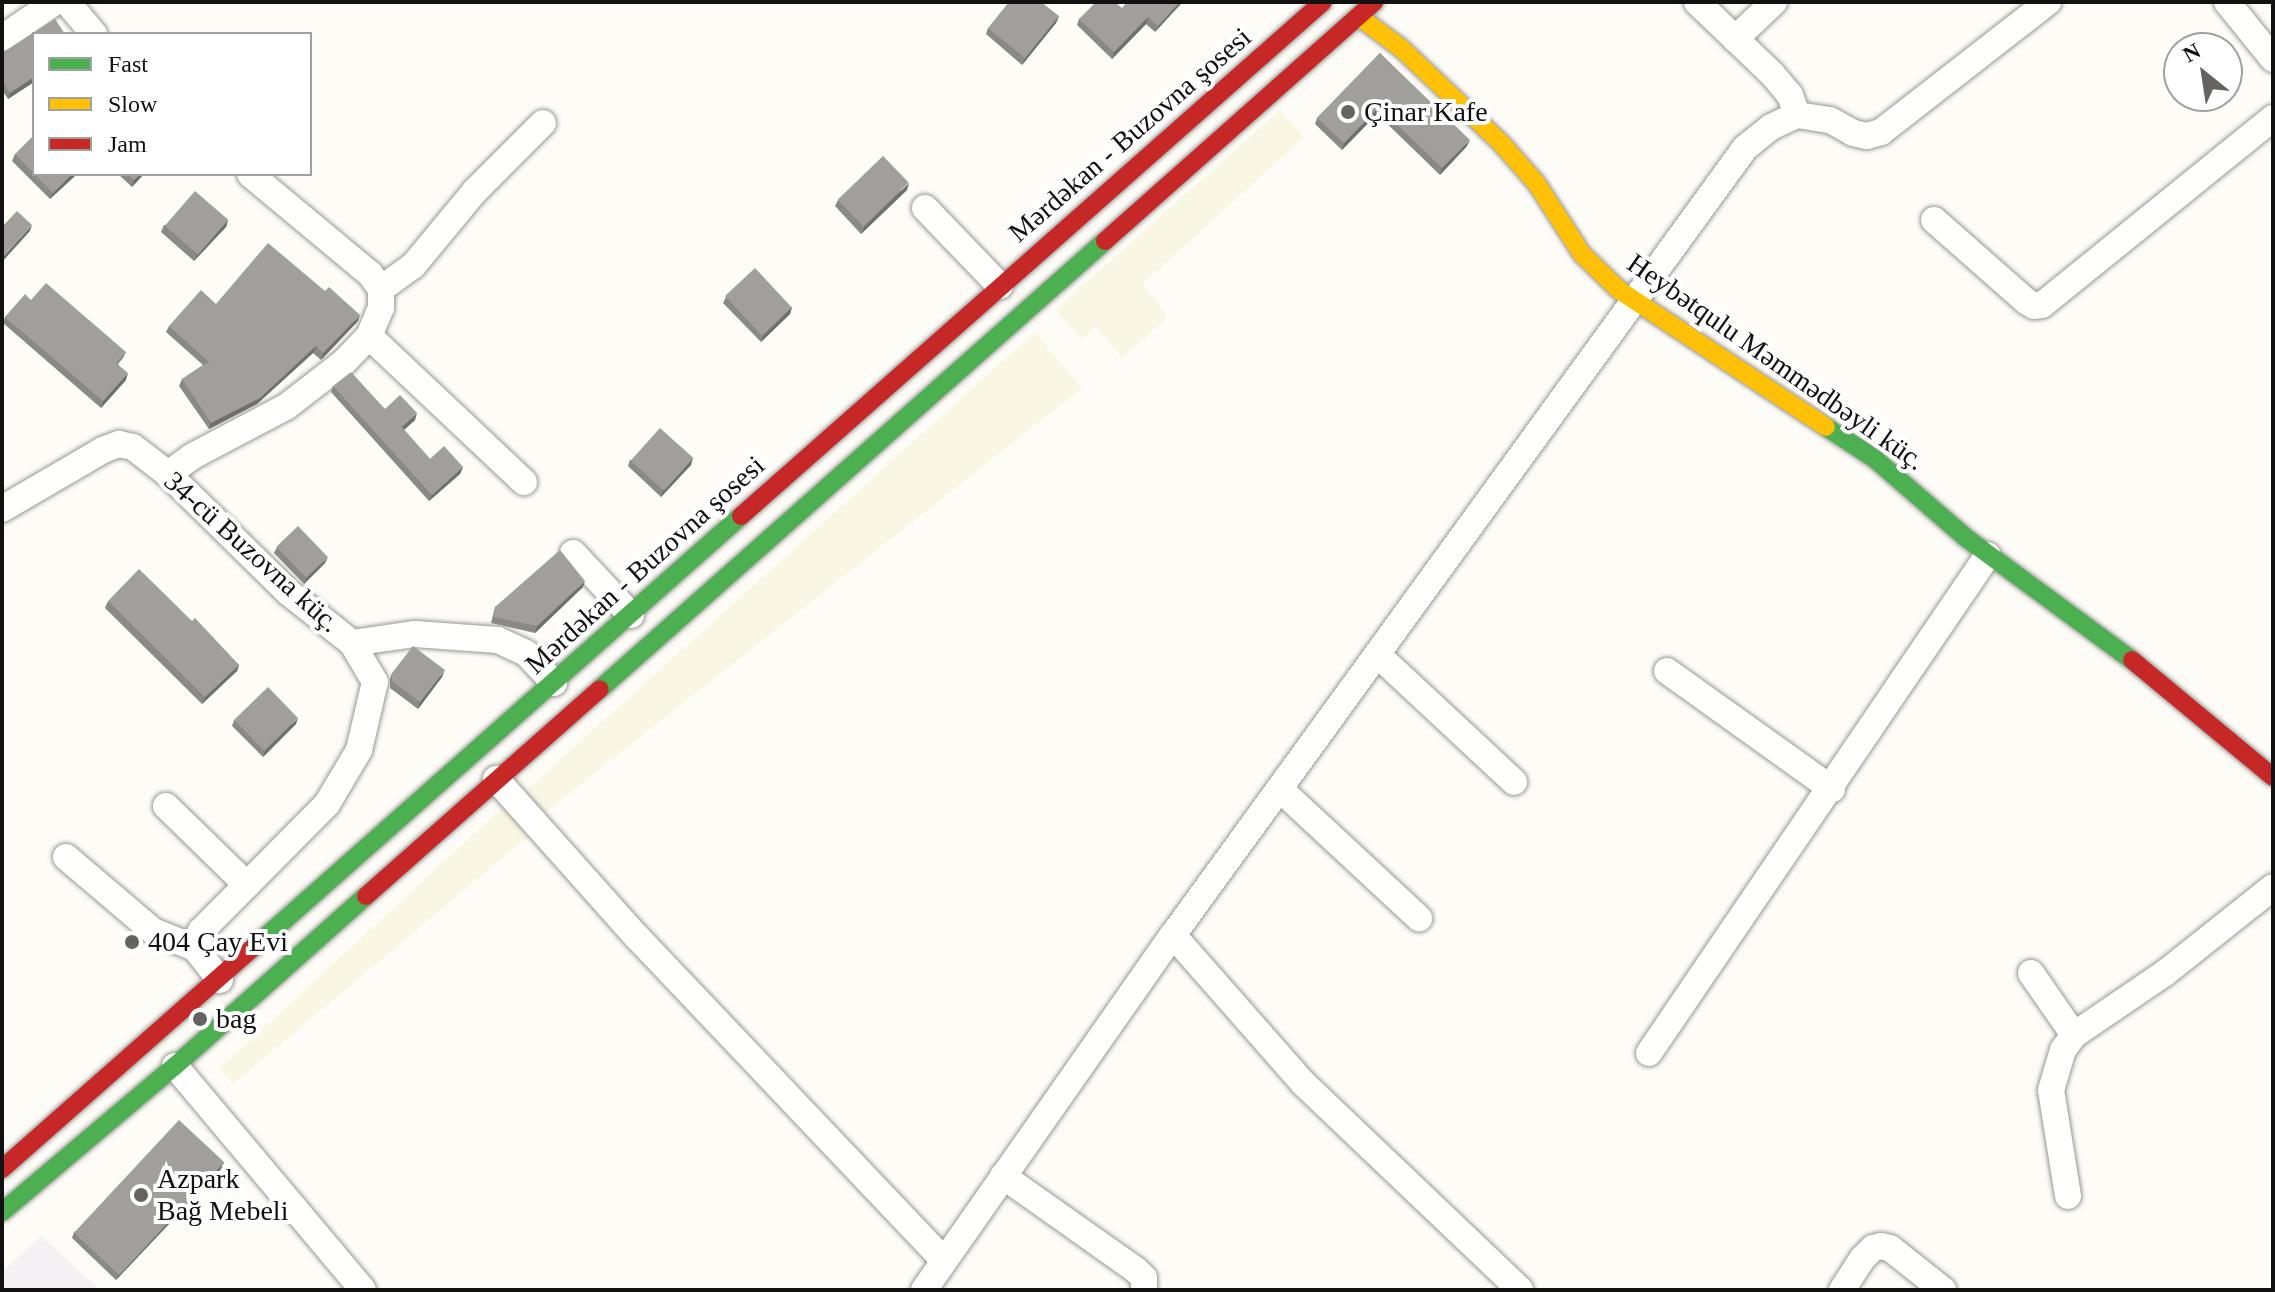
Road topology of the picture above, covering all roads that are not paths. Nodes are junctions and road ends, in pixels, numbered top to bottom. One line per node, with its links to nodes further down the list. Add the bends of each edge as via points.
1 (55, 2): 12 (street)
2 (67, 2): 11 (street)
3 (1323, 2): 21 (main road, Mərdəkan - Buzovna şosesi)
4 (1338, 2): 10 (main road, Heybətqulu Məmmədbəyli küç.)
5 (1374, 2): 10 (main road)
6 (1697, 2): 13 (street)
7 (1774, 2): 13 (street)
8 (2048, 2): 15 (street, via 1881,132 1867,136 1830,120)
9 (2227, 2): 14 (street)
10 (1358, 16): 23 (main road, Heybətqulu Məmmədbəyli küç., via 1412,57 1502,144 1537,184 1582,254); 36 (main road)
11 (92, 32)
12 (2, 38)
13 (1735, 39): 15 (street, via 1790,95)
14 (2273, 59)
15 (1797, 115): 23 (street, via 1745,148)
16 (2273, 118): 20 (street, via 2042,305 2026,301)
17 (543, 123): 22 (street, via 475,191 413,266)
18 (252, 176): 22 (street, via 370,274)
19 (925, 208): 21 (street)
20 (1934, 220)
21 (1000, 286): 30 (main road, Mərdəkan - Buzovna şosesi)
22 (381, 289): 24 (street, via 381,308)
23 (1634, 301): 29 (main road, Heybətqulu Məmmədbəyli küç., via 1875,459); 32 (street)
24 (369, 336): 25 (street, via 286,407); 26 (street)
25 (168, 474): 27 (street, 34-cü Buzovna küç., via 133,447 119,444); 31 (street, 34-cü Buzovna küç., via 288,592)
26 (524, 482)
27 (2, 509)
28 (573, 553): 30 (street)
29 (1988, 555): 35 (main road, Heybətqulu Məmmədbəyli küç., via 2153,676); 39 (street)
30 (631, 615): 34 (main road, Mərdəkan - Buzovna şosesi)
31 (352, 643): 34 (street, 34-cü Buzovna küç., via 415,634 498,640 526,653); 42 (street, via 375,682 359,750 327,804)
32 (1378, 655): 37 (street); 38 (street)
33 (1667, 671): 39 (street)
34 (554, 683): 48 (main road, Mərdəkan - Buzovna şosesi)
35 (2273, 777)
36 (496, 779): 51 (main road); 56 (street, via 637,937)
37 (1514, 782)
38 (1280, 789): 44 (street); 45 (street)
39 (1832, 789): 50 (street)
40 (166, 806): 42 (street)
41 (66, 857): 46 (street, via 153,931)
42 (247, 885): 46 (street, via 201,931)
43 (2273, 887): 49 (street, via 2165,973)
44 (1419, 918)
45 (1173, 935): 53 (street); 60 (street, via 1303,1083)
46 (195, 948): 48 (street)
47 (2031, 973): 49 (street)
48 (220, 980): 52 (main road, Mərdəkan - Buzovna şosesi)
49 (2074, 1035): 54 (street, via 2063,1050 2051,1090)
50 (1649, 1053)
51 (175, 1066): 55 (main road); 57 (street)
52 (5, 1161)
53 (1003, 1176): 56 (street); 59 (street, via 1136,1270 1144,1278)
54 (2068, 1196)
55 (2, 1212)
56 (943, 1260): 58 (street)
57 (363, 1290)
58 (924, 1290)
59 (1144, 1290)
60 (1520, 1290)
61 (1842, 1290): 62 (street, via 1863,1258 1881,1246)
62 (1943, 1290)

